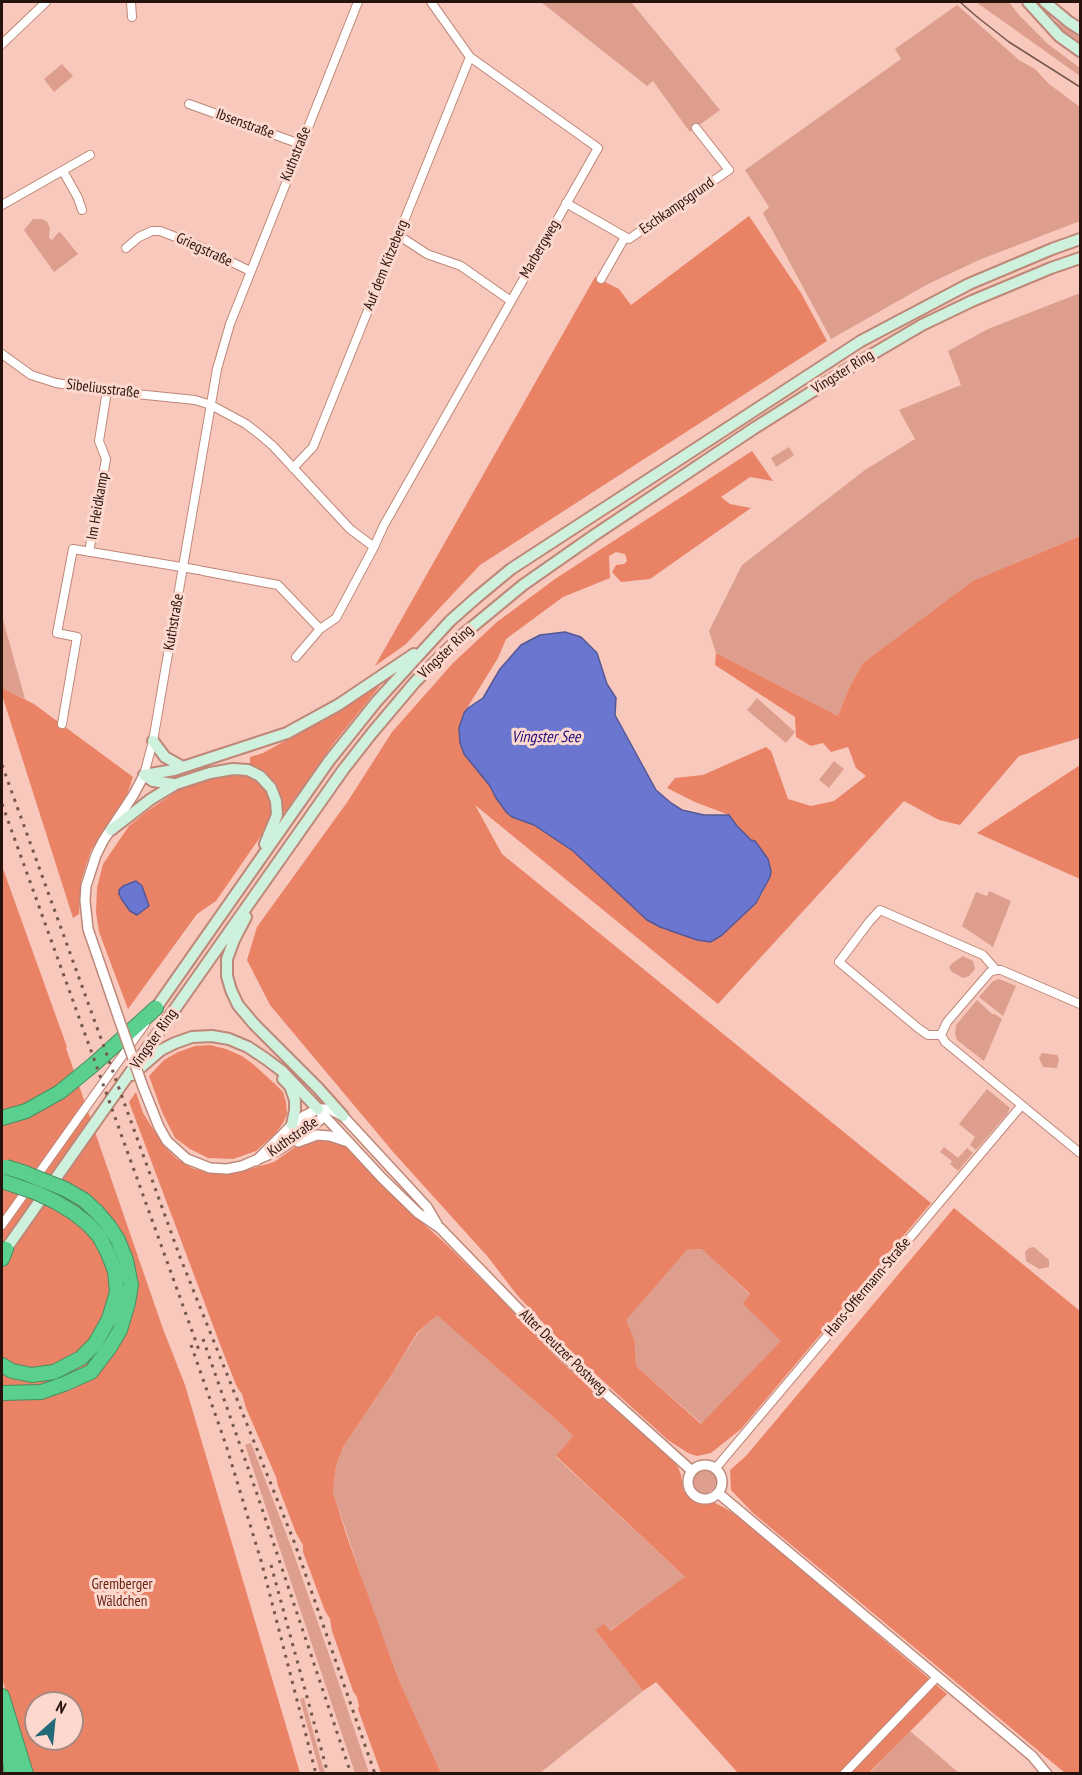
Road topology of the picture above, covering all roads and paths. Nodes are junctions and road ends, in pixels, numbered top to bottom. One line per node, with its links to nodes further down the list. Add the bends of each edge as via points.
1 (46, 2): 11 (street)
2 (131, 2): 8 (street)
3 (358, 2): 16 (street, Kuthstraße)
4 (431, 2): 13 (street, Marbergweg)
5 (1028, 2): 9 (main road)
6 (1045, 2): 7 (main road)
7 (1055, 11): 9 (main road); 10 (main road)
8 (132, 17)
9 (1043, 19): 12 (main road)
10 (1080, 29)
11 (2, 44)
12 (1080, 51)
13 (470, 57): 19 (street, Marbergweg, via 598,148); 22 (street, Auf dem Kitzeberg)
14 (189, 104): 16 (street, Ibsenstraße)
15 (696, 128): 23 (street, Eschkampsgrund, via 729,170 629,239)
16 (300, 144): 27 (street, Kuthstraße)
17 (90, 154): 18 (street)
18 (63, 171): 20 (street); 21 (street)
19 (566, 204): 23 (street, Eschkampsgrund); 29 (street, Marbergweg)
20 (2, 205)
21 (82, 210)
22 (398, 235): 29 (street, via 427,254 462,266); 33 (street, Auf dem Kitzeberg, via 313,447)
23 (625, 237): 28 (street, Eschkampsgrund)
24 (1080, 239): 38 (main road, Vingster Ring, via 969,284 861,341 511,569 450,621)
25 (126, 248): 27 (street, Griegstraße, via 152,231 160,231)
26 (1080, 258): 47 (main road, Vingster Ring, via 922,325 613,522 523,585 415,682 343,770)
27 (250, 272): 32 (street, Kuthstraße, via 230,324)
28 (601, 279)
29 (511, 301): 34 (street, Marbergweg)
30 (2, 354): 31 (street, Sibeliusstraße, via 31,375)
31 (107, 391): 32 (street, Sibeliusstraße); 35 (street, Im Heidkamp, via 99,441 106,459)
32 (211, 405): 33 (street, via 246,424); 36 (street, Kuthstraße)
33 (293, 468): 34 (street, via 350,529)
34 (374, 547): 37 (street, Marbergweg, via 336,618)
35 (89, 552): 36 (street, Im Heidkamp); 40 (street, Im Heidkamp, via 73,549 57,633 77,637)
36 (183, 567): 37 (street, Im Heidkamp, via 278,585); 41 (street, Kuthstraße)
37 (320, 629): 39 (street, Marbergweg)
38 (431, 643): 42 (main road, via 338,705 287,733); 46 (main road, Vingster Ring, via 329,761)
39 (296, 657)
40 (62, 724)
41 (153, 741): 42 (main road, via 165,757); 43 (street, Kuthstraße)
42 (183, 767): 43 (main road)
43 (144, 775): 44 (main road, via 153,782); 45 (street, Kuthstraße)
44 (176, 784): 45 (main road); 46 (main road, via 233,769 260,776 274,794 277,815)
45 (111, 830): 63 (street, Kuthstraße, bridge, via 90,869 85,901 88,929 159,1127 167,1141 187,1159 210,1168 226,1169)
46 (259, 861): 50 (main road, Vingster Ring)
47 (261, 887): 53 (main road, Vingster Ring); 54 (main road, via 227,959 231,990 254,1024)
48 (996, 970): 49 (street); 51 (street, via 947,1022); 51 (street, via 983,955 880,910 869,922 839,962 918,1028 928,1035)
49 (1080, 1004)
50 (156, 1008): 58 (highway, via 60,1092 26,1111); 66 (street, Vingster Ring)
51 (941, 1035): 55 (street)
52 (258, 1053): 53 (main road, via 229,1040 192,1037 161,1050); 56 (main road); 59 (main road, via 290,1086 295,1100)
53 (123, 1083): 68 (main road, Vingster Ring)
54 (319, 1089): 56 (main road); 57 (main road)
55 (1021, 1106): 62 (street); 71 (street, Hans-Offermann-Straße)
56 (322, 1111): 57 (street, Kuthstraße, via 329,1109); 59 (street, Kuthstraße, via 304,1116); 60 (street, Alter Deutzer Postweg); 61 (street, Kuthstraße, via 301,1135)
57 (343, 1116): 67 (street, Alter Deutzer Postweg, via 426,1207)
58 (2, 1118)
59 (292, 1125): 63 (street, Kuthstraße)
60 (350, 1143): 61 (street, via 317,1135); 67 (street, Alter Deutzer Postweg, via 418,1213)
61 (277, 1151): 63 (street, Kuthstraße)
62 (1080, 1154)
63 (256, 1161)
64 (4, 1167): 70 (highway, bridge, via 65,1189 97,1212 118,1240 131,1285 120,1330 91,1372 40,1392)
65 (2, 1181): 69 (highway, bridge, via 56,1202 88,1224 108,1253 117,1292 109,1319 95,1344 81,1358 54,1372 32,1376)
66 (2, 1225)
67 (440, 1228): 72 (street, Alter Deutzer Postweg, via 564,1356)
68 (3, 1254)
69 (2, 1365)
70 (2, 1393)
71 (715, 1469): 72 (street, via 703,1465); 73 (street, via 721,1480)
72 (692, 1471): 73 (street, via 688,1483 694,1495 706,1499)
73 (718, 1493): 74 (street)
74 (937, 1677): 79 (street); 80 (street)
75 (2, 1696): 78 (highway)
76 (2, 1710): 77 (highway)
77 (12, 1773)
78 (26, 1773)
79 (844, 1773)
80 (1047, 1773)

